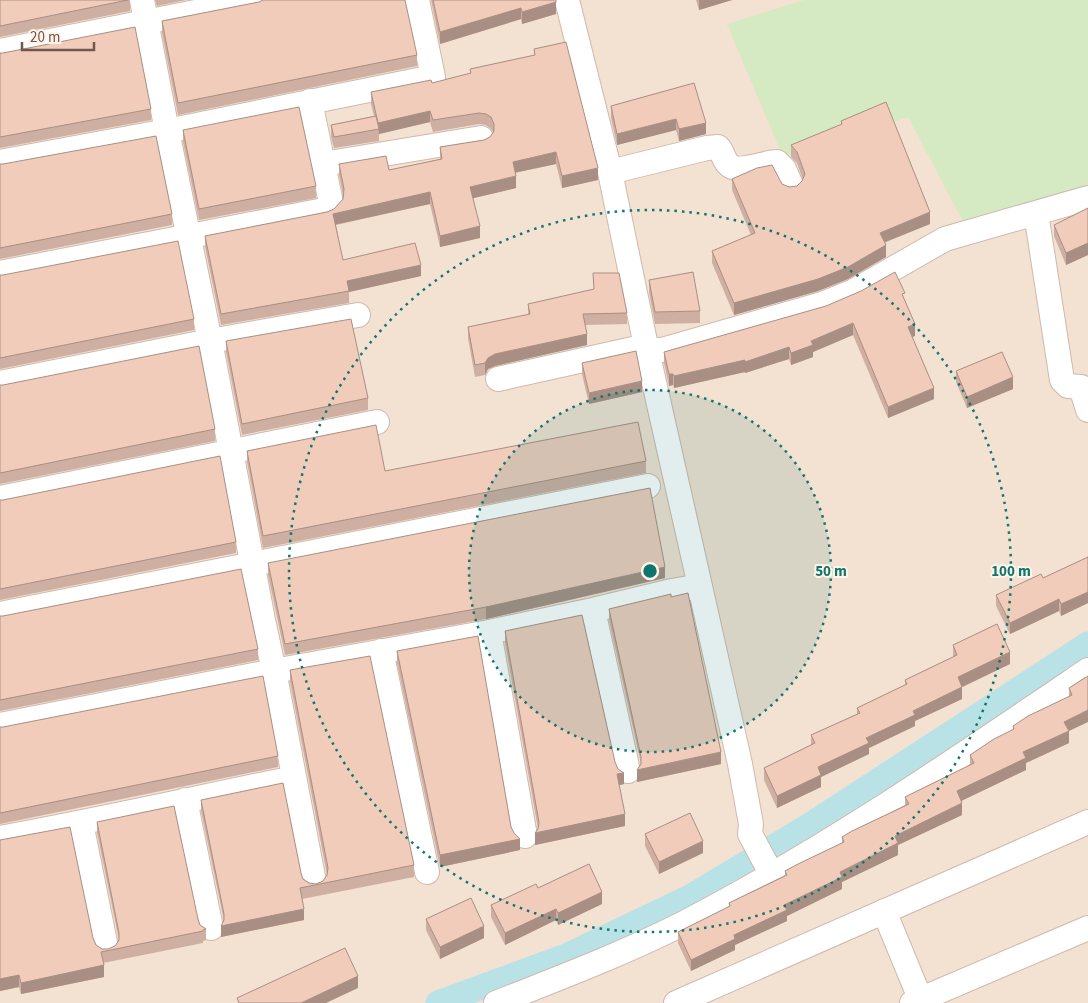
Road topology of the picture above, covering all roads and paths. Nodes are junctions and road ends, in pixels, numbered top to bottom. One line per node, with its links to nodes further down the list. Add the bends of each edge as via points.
1 (256, 0): 4 (street)
2 (417, 0): 6 (street, via 433,77)
3 (567, 0): 11 (street)
4 (144, 11): 5 (street); 7 (street)
5 (0, 51)
6 (310, 101): 7 (street); 10 (street)
7 (166, 131): 9 (street); 15 (street)
8 (481, 138): 10 (street)
9 (0, 162)
10 (323, 164): 15 (street, via 331,203 328,208)
11 (610, 172): 12 (street, via 718,147 729,166 736,169 777,162); 19 (street)
12 (791, 185)
13 (1088, 198): 14 (street)
14 (1036, 213): 19 (street, via 946,239 854,291 822,304 662,350); 22 (street, via 1062,380 1068,386 1081,387)
15 (188, 236): 16 (street); 18 (street)
16 (0, 273)
17 (358, 315): 18 (street)
18 (210, 341): 21 (street); 24 (street)
19 (647, 351): 20 (street, via 633,349); 28 (street)
20 (498, 379)
21 (0, 383)
22 (1088, 410)
23 (377, 422): 24 (street)
24 (231, 451): 26 (street); 27 (street)
25 (648, 486): 27 (street)
26 (0, 498)
27 (253, 563): 30 (street); 34 (street)
28 (700, 586): 29 (street); 43 (street, via 740,764 750,834)
29 (593, 610): 31 (street); 36 (street)
30 (0, 614)
31 (489, 632): 32 (street); 41 (street)
32 (381, 651): 34 (street); 44 (street)
33 (1088, 670): 43 (street, via 965,755)
34 (274, 671): 35 (street); 37 (street)
35 (0, 725)
36 (628, 771)
37 (294, 778): 38 (street); 45 (street)
38 (185, 800): 40 (street); 47 (street)
39 (1088, 822): 46 (street)
40 (81, 823): 42 (street); 49 (street)
41 (525, 836)
42 (0, 838)
43 (769, 869): 51 (street, via 682,923 573,973)
44 (427, 872)
45 (314, 882)
46 (884, 911): 50 (street); 52 (street)
47 (211, 928)
48 (1088, 928): 50 (street)
49 (106, 947)
50 (918, 1002)
51 (496, 1003)
52 (676, 1003)

